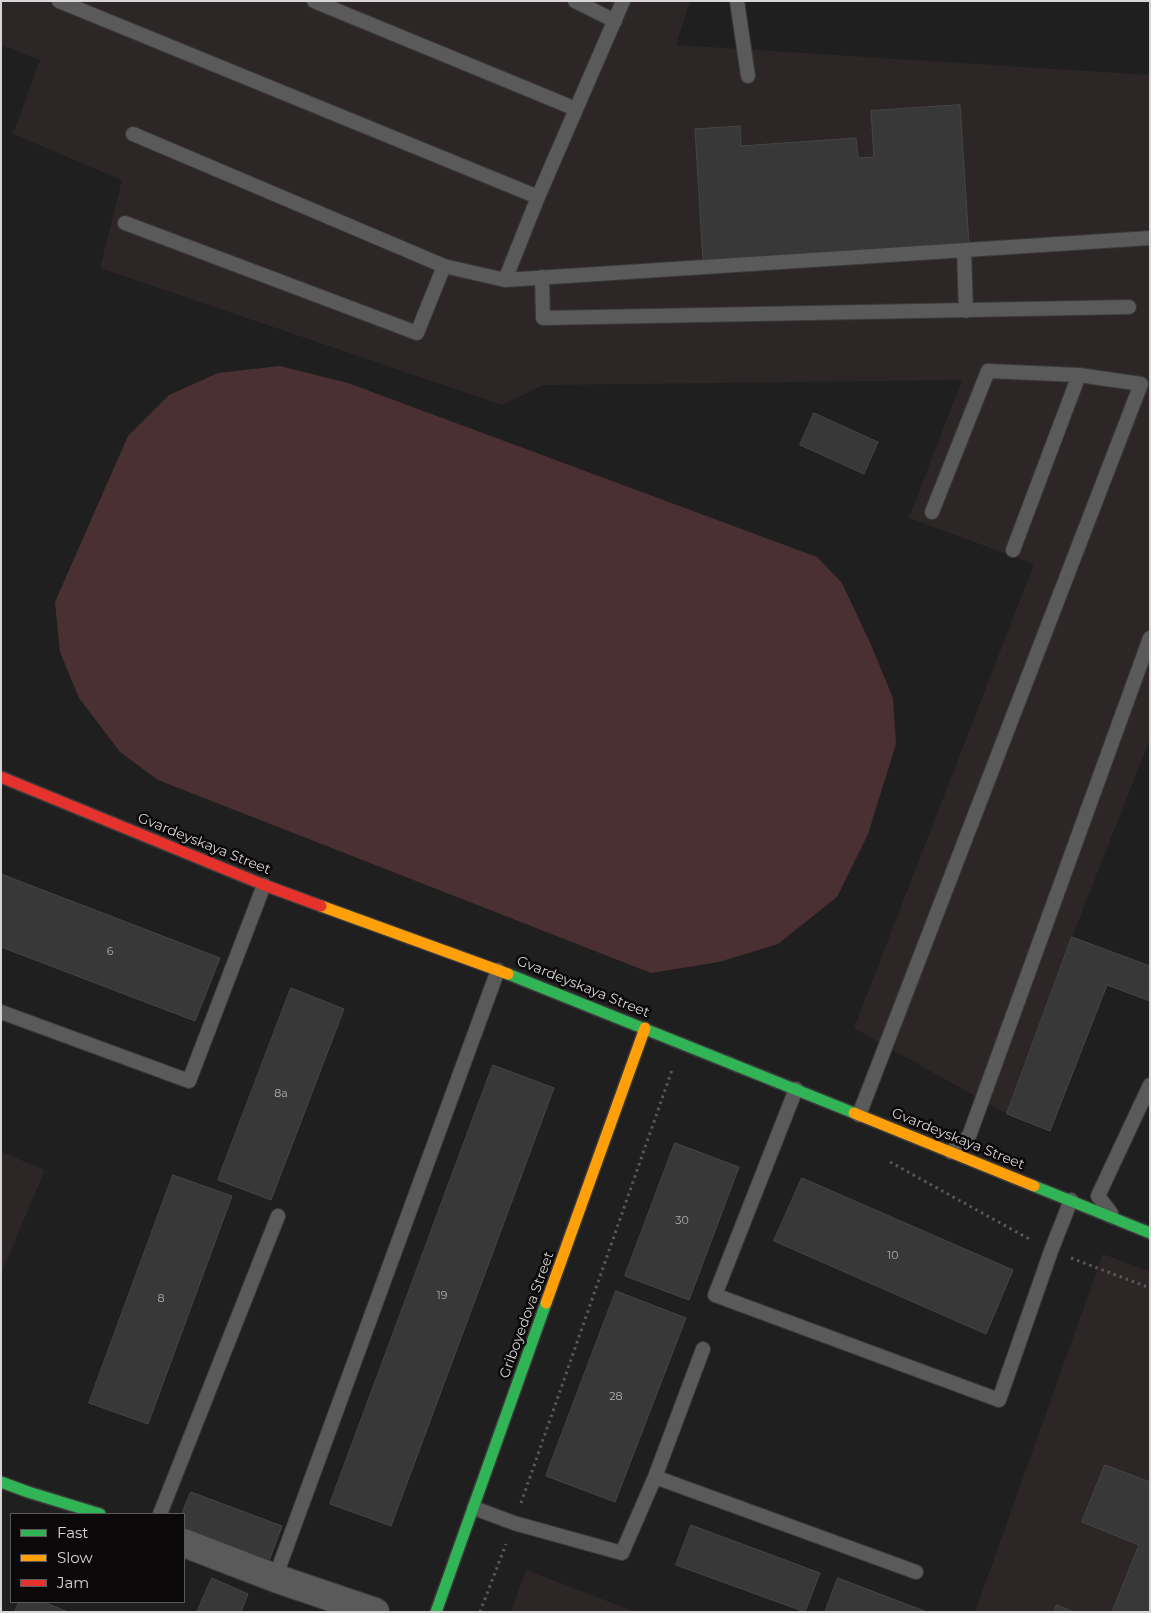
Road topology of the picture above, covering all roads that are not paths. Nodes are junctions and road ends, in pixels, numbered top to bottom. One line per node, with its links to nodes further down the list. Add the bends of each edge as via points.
1 (59, 1): 10 (lane)
2 (314, 1): 8 (lane)
3 (575, 1): 6 (lane)
4 (623, 1): 6 (lane)
5 (737, 1): 7 (lane)
6 (616, 21): 8 (lane)
7 (748, 76)
8 (576, 109): 10 (lane)
9 (133, 134): 14 (lane)
10 (538, 198): 16 (lane)
11 (125, 223): 14 (lane, via 417,332)
12 (1150, 238): 13 (lane)
13 (964, 250): 15 (lane); 18 (lane)
14 (444, 266): 16 (lane)
15 (542, 277): 16 (lane); 18 (lane, via 543,318)
16 (505, 280)
17 (1129, 307): 18 (lane)
18 (966, 311)
19 (1079, 375): 20 (lane, via 988,372); 21 (lane); 30 (lane, via 1141,384)
20 (932, 512)
21 (1013, 550)
22 (1150, 638): 31 (lane, via 969,1136)
23 (1, 777): 24 (street, Gvardeyskaya Street)
24 (264, 885): 25 (street, Gvardeyskaya Street); 26 (lane, via 189,1081)
25 (498, 970): 27 (street, Gvardeyskaya Street); 44 (lane)
26 (1, 1012)
27 (645, 1028): 29 (street, Gvardeyskaya Street); 39 (street, Griboyedova Street)
28 (1150, 1085): 34 (lane, via 1098,1196)
29 (796, 1089): 30 (street, Gvardeyskaya Street); 32 (lane, via 715,1295 999,1400)
30 (859, 1115): 31 (street, Gvardeyskaya Street)
31 (950, 1152): 32 (street, Gvardeyskaya Street)
32 (1071, 1200): 34 (street, Gvardeyskaya Street)
33 (278, 1216): 41 (lane)
34 (1116, 1219): 35 (street, Gvardeyskaya Street)
35 (1150, 1233)
36 (703, 1349): 37 (lane)
37 (655, 1477): 39 (lane, via 622,1553); 43 (lane)
38 (1, 1482): 40 (street)
39 (474, 1508): 46 (street, Griboyedova Street)
40 (97, 1513)
41 (160, 1513)
42 (185, 1542): 44 (street)
43 (916, 1572)
44 (275, 1578): 45 (street)
45 (375, 1612)
46 (436, 1612)

